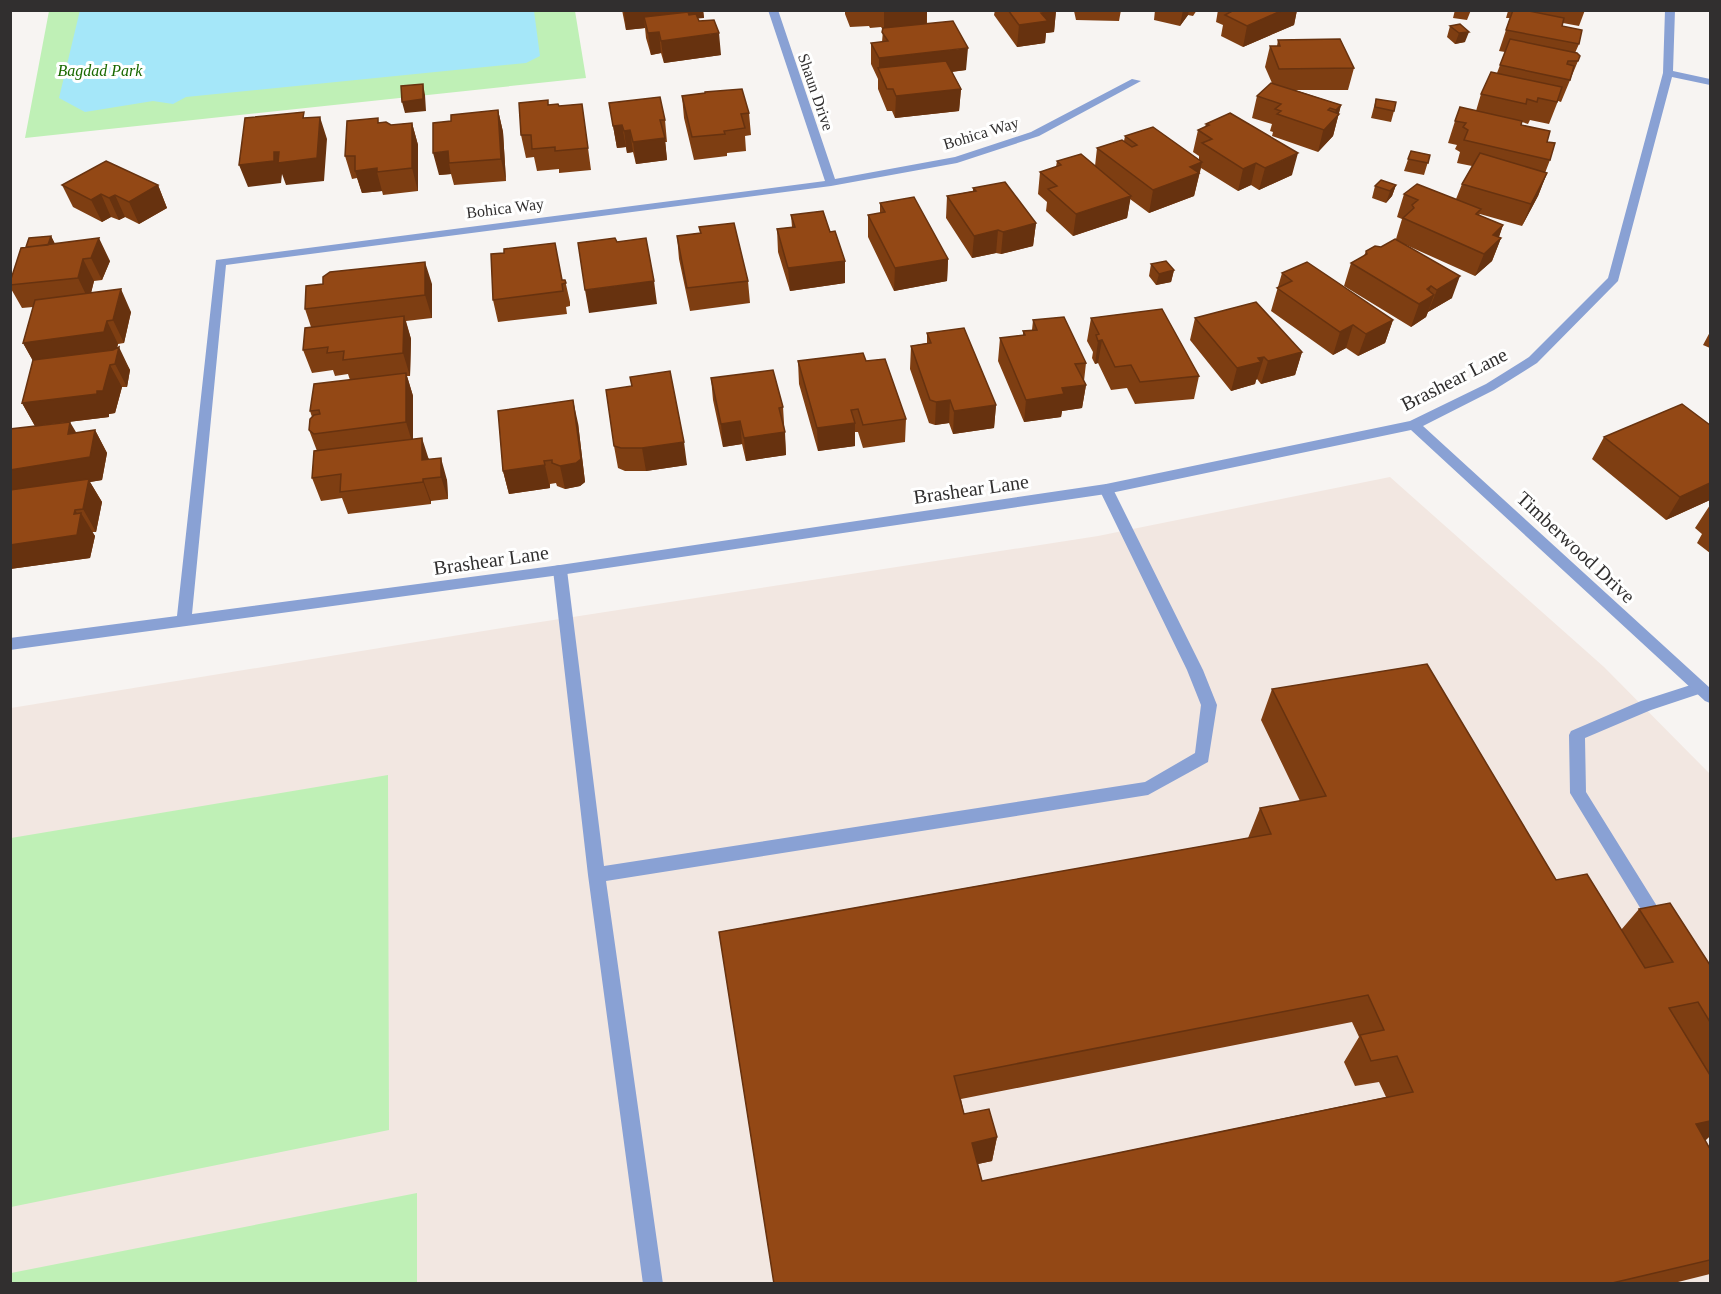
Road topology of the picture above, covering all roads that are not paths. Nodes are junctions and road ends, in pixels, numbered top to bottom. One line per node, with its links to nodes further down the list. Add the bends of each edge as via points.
1 (773, 10): 6 (street, Shaun Drive)
2 (1670, 10): 3 (street, Brashear Lane)
3 (1668, 74): 5 (street); 7 (street, Brashear Lane, via 1614,279 1533,360 1490,387)
4 (1136, 81): 6 (street, Bohica Way, via 1035,134 957,160)
5 (1710, 81)
6 (831, 183): 10 (street, Bohica Way, via 220,262)
7 (1414, 425): 8 (street, Brashear Lane); 12 (street, Timberwood Drive)
8 (1107, 489): 9 (street, Brashear Lane); 13 (street, via 1209,705 1202,757 1148,788)
9 (560, 570): 10 (street, Brashear Lane); 13 (street)
10 (184, 622): 11 (street, Brashear Lane)
11 (10, 644)
12 (1705, 693): 14 (street, via 1646,705 1576,735 1578,793)
13 (597, 875): 15 (street)
14 (1668, 938)
15 (653, 1284)

